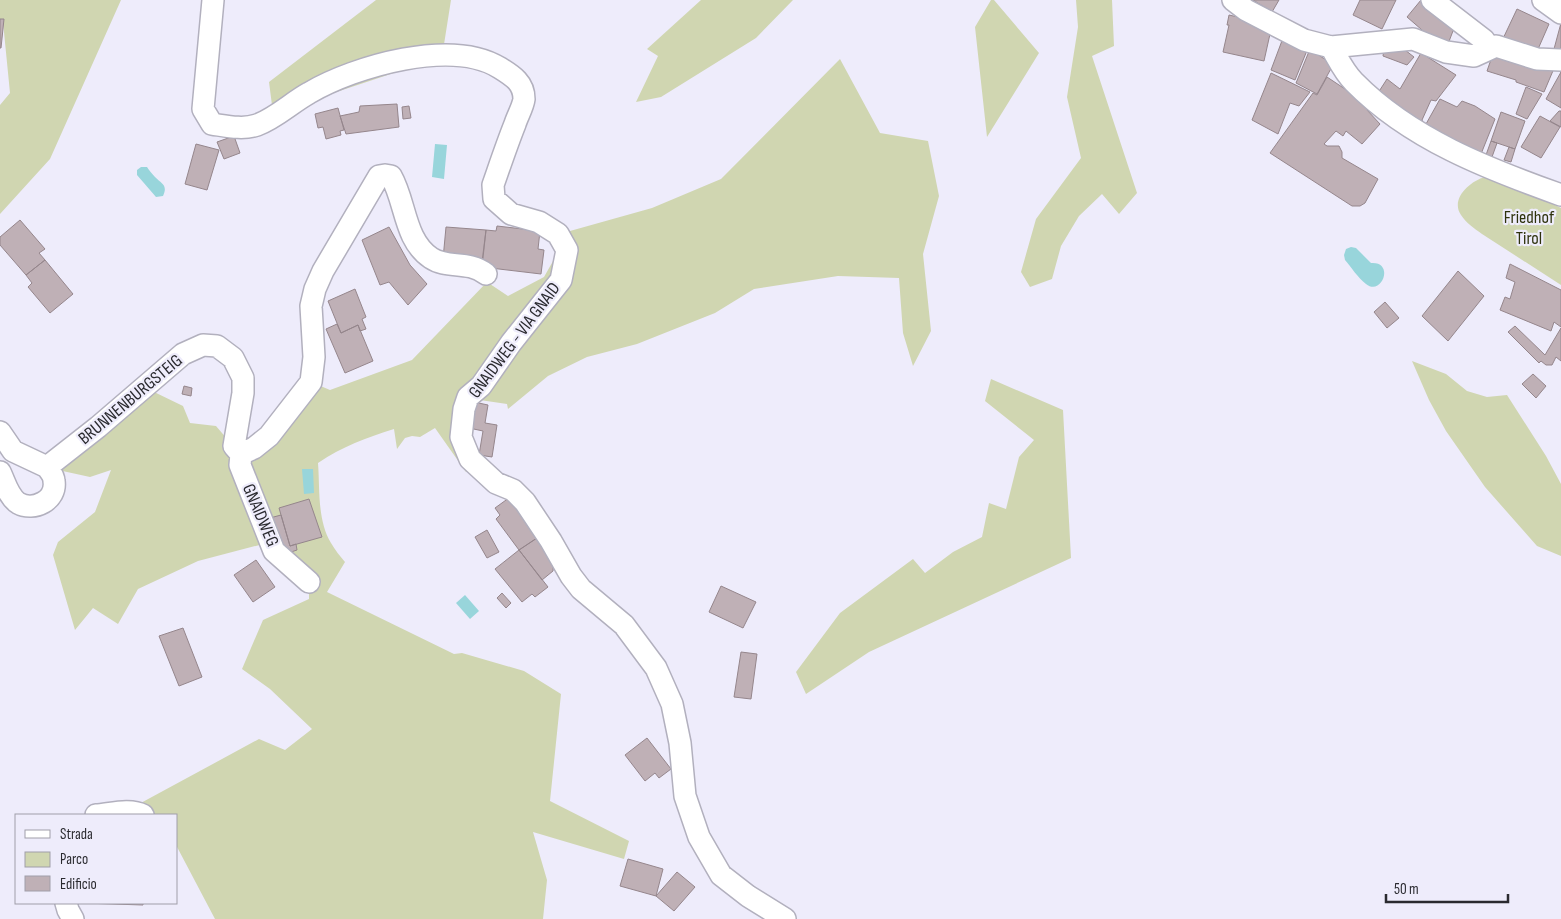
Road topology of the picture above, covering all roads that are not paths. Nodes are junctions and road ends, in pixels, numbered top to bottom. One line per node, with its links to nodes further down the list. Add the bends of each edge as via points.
1 (213, 0): 20 (street, GNAIDWEG - VIA GNAID, via 203,108 212,124 236,128 256,126 309,93 347,75 384,63 434,55 490,62 521,84 524,100 493,185 494,199 511,214 539,222 558,234 567,250 561,280 481,386 468,397 461,437 470,459 496,483 513,490 526,502 581,589 624,625 656,668 672,704 685,796 699,838 721,875)
2 (1232, 0): 6 (street, via 1304,40)
3 (1432, 0): 7 (street, via 1484,40)
4 (1543, 0): 5 (street)
5 (1561, 13)
6 (1331, 47): 7 (street, via 1413,39 1446,52 1474,56); 9 (street, via 1353,82 1428,139)
7 (1489, 48): 8 (street, via 1496,46 1537,59)
8 (1561, 60)
9 (1561, 196)
10 (486, 274): 12 (street, via 478,268 431,259 410,232 391,176 379,176 315,289 311,382 269,436)
11 (0, 432): 13 (street, via 13,451)
12 (241, 459): 13 (street, BRUNNENBURGSTEIG, via 234,446 243,378 232,358 217,346 203,345 183,354); 15 (street, GNAIDWEG, via 274,552)
13 (47, 467): 14 (street, via 54,480 54,491 44,503 35,506 18,502 10,494)
14 (0, 472)
15 (309, 582)
16 (106, 814): 17 (street)
17 (142, 814)
18 (66, 904): 19 (street)
19 (73, 919)
20 (785, 919)

